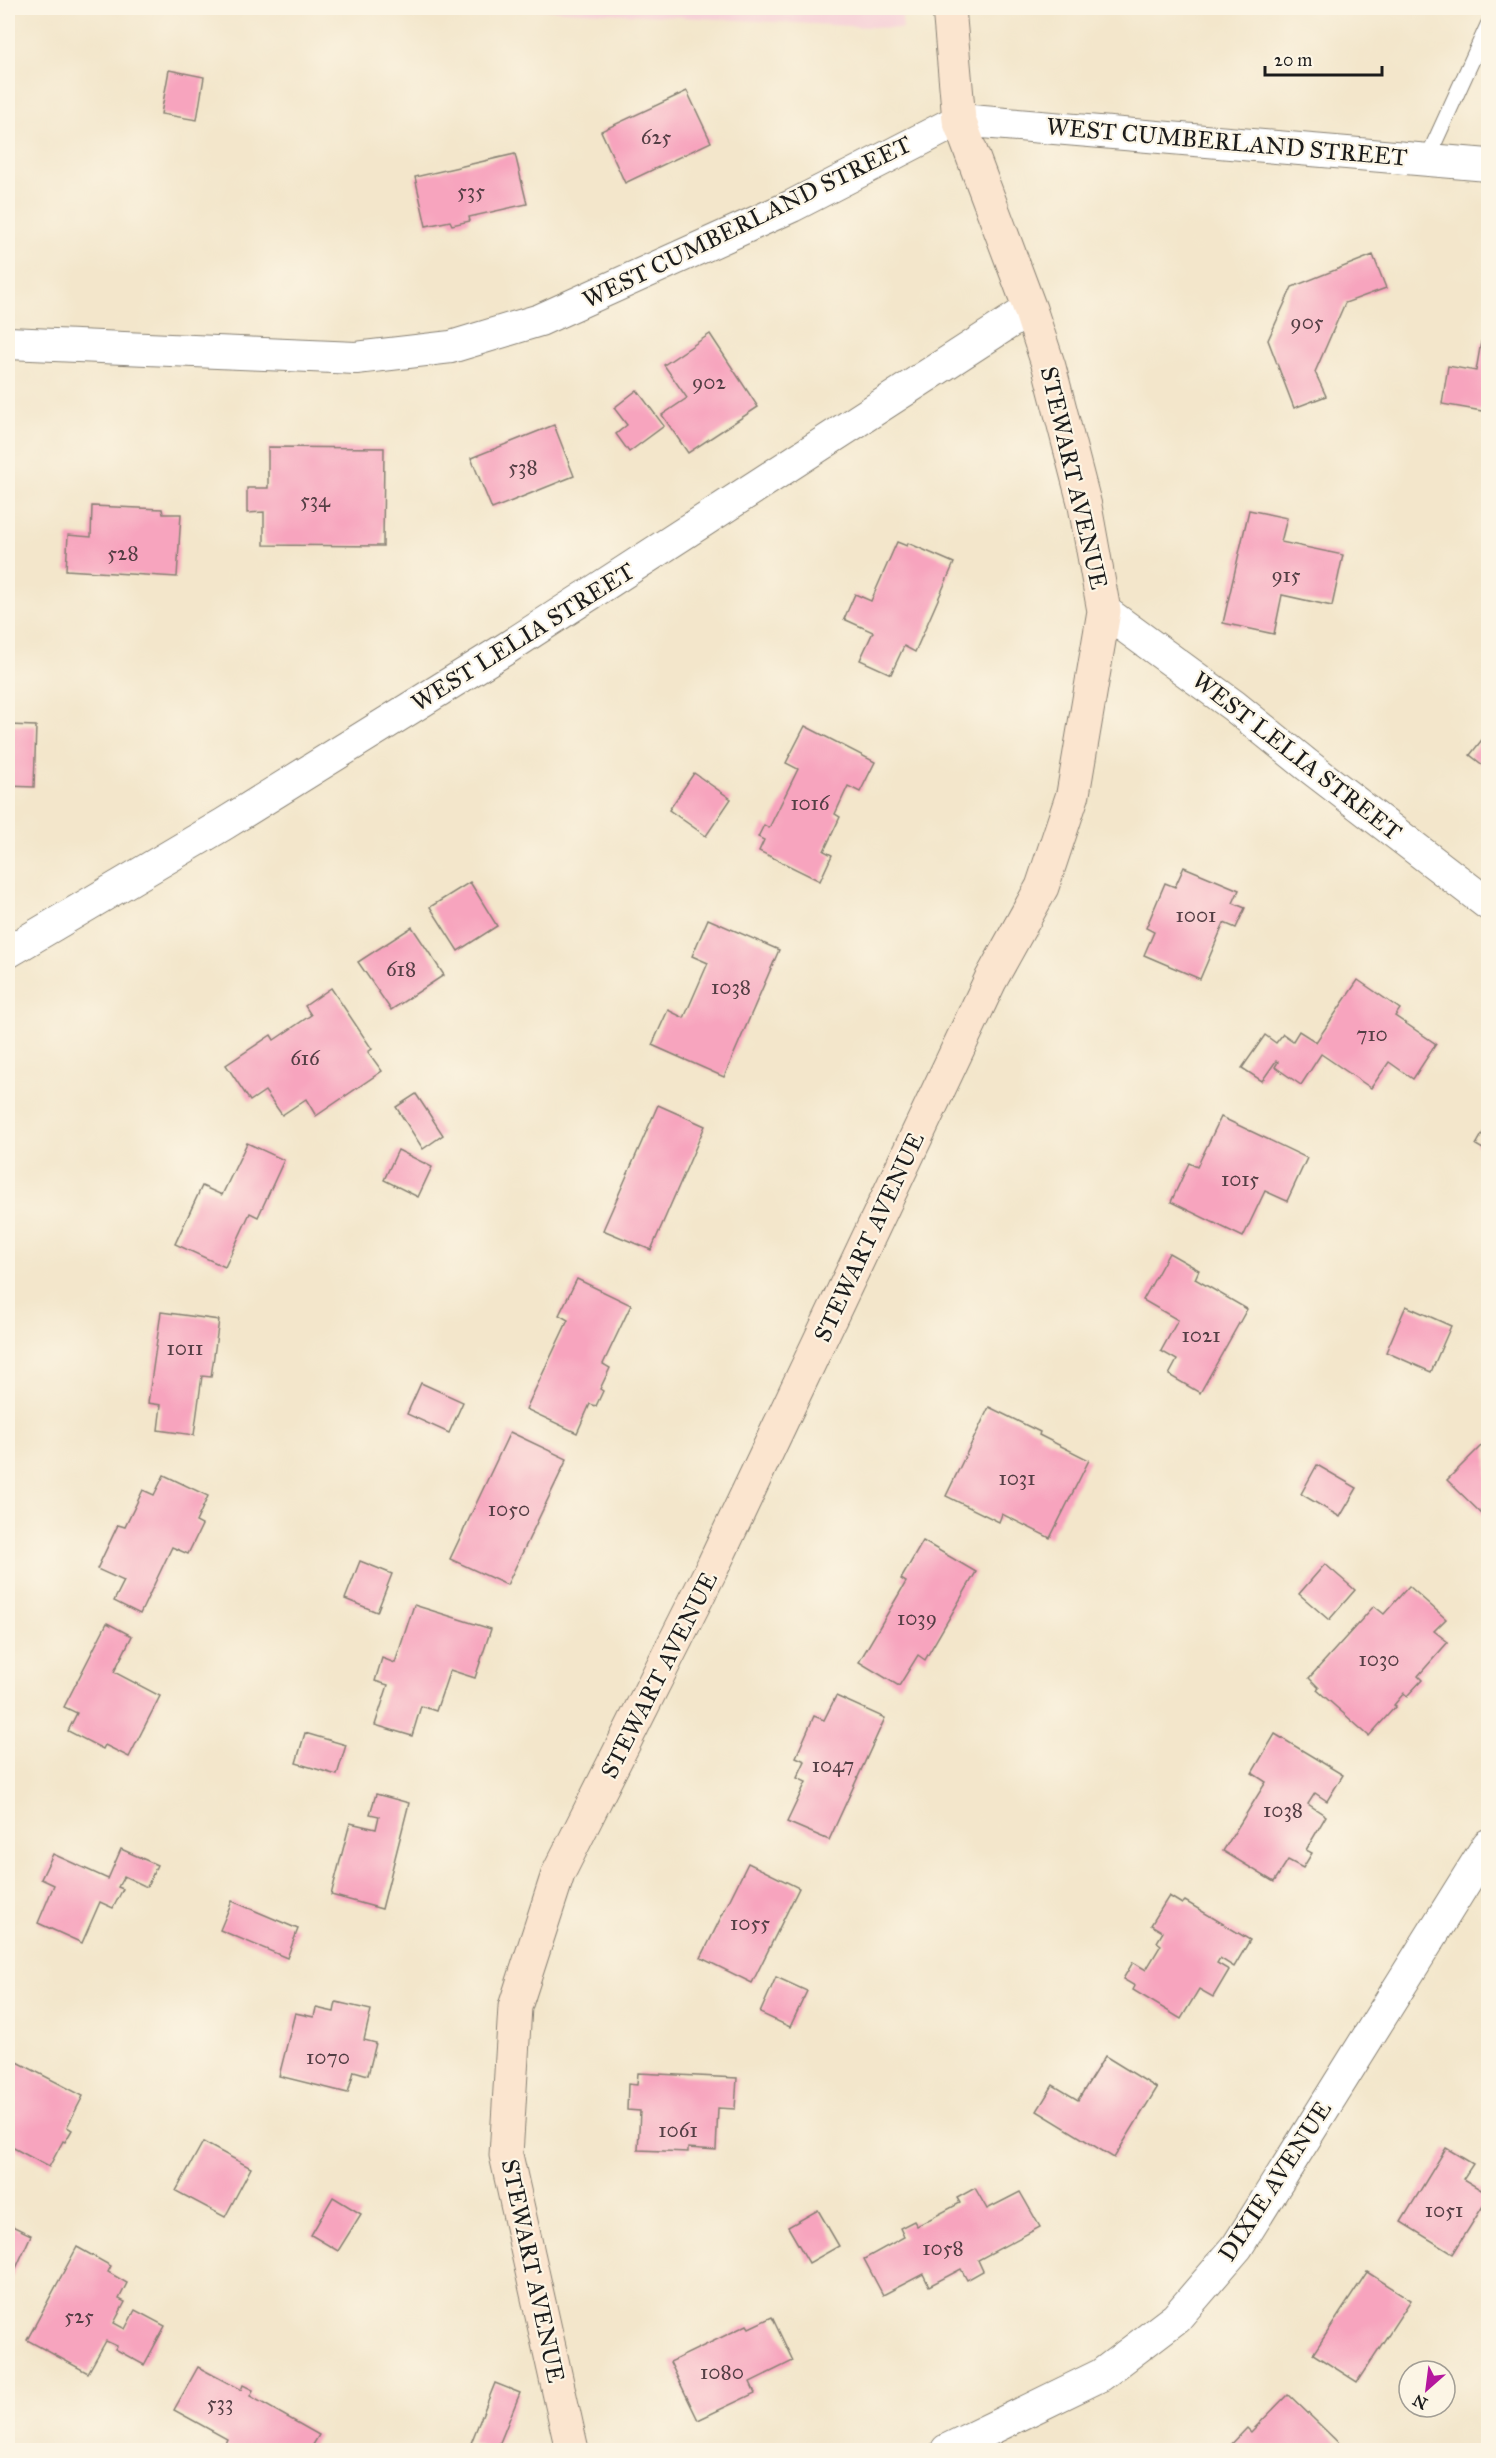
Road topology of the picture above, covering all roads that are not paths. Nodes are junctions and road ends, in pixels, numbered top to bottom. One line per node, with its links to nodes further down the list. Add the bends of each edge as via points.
1 (949, 8): 3 (street, STEWART AVENUE)
2 (1488, 26): 4 (lane)
3 (959, 120): 4 (street, WEST CUMBERLAND STREET); 6 (street, STEWART AVENUE); 7 (street, WEST CUMBERLAND STREET, via 792,206 540,320 451,347 356,358)
4 (1426, 159): 5 (street, WEST CUMBERLAND STREET)
5 (1488, 165)
6 (1030, 309): 8 (street, STEWART AVENUE, via 1085,506); 10 (street, WEST LELIA STREET, via 507,648 224,824)
7 (8, 343)
8 (1104, 611): 9 (street, WEST LELIA STREET, via 1234,706); 12 (street, STEWART AVENUE, via 1073,795 1042,887 990,981 718,1556 558,1874 515,2007 506,2155)
9 (1488, 904)
10 (8, 951)
11 (1488, 1845): 13 (street, DIXIE AVENUE, via 1237,2247 1176,2318 1101,2375)
12 (572, 2451)
13 (947, 2451)

